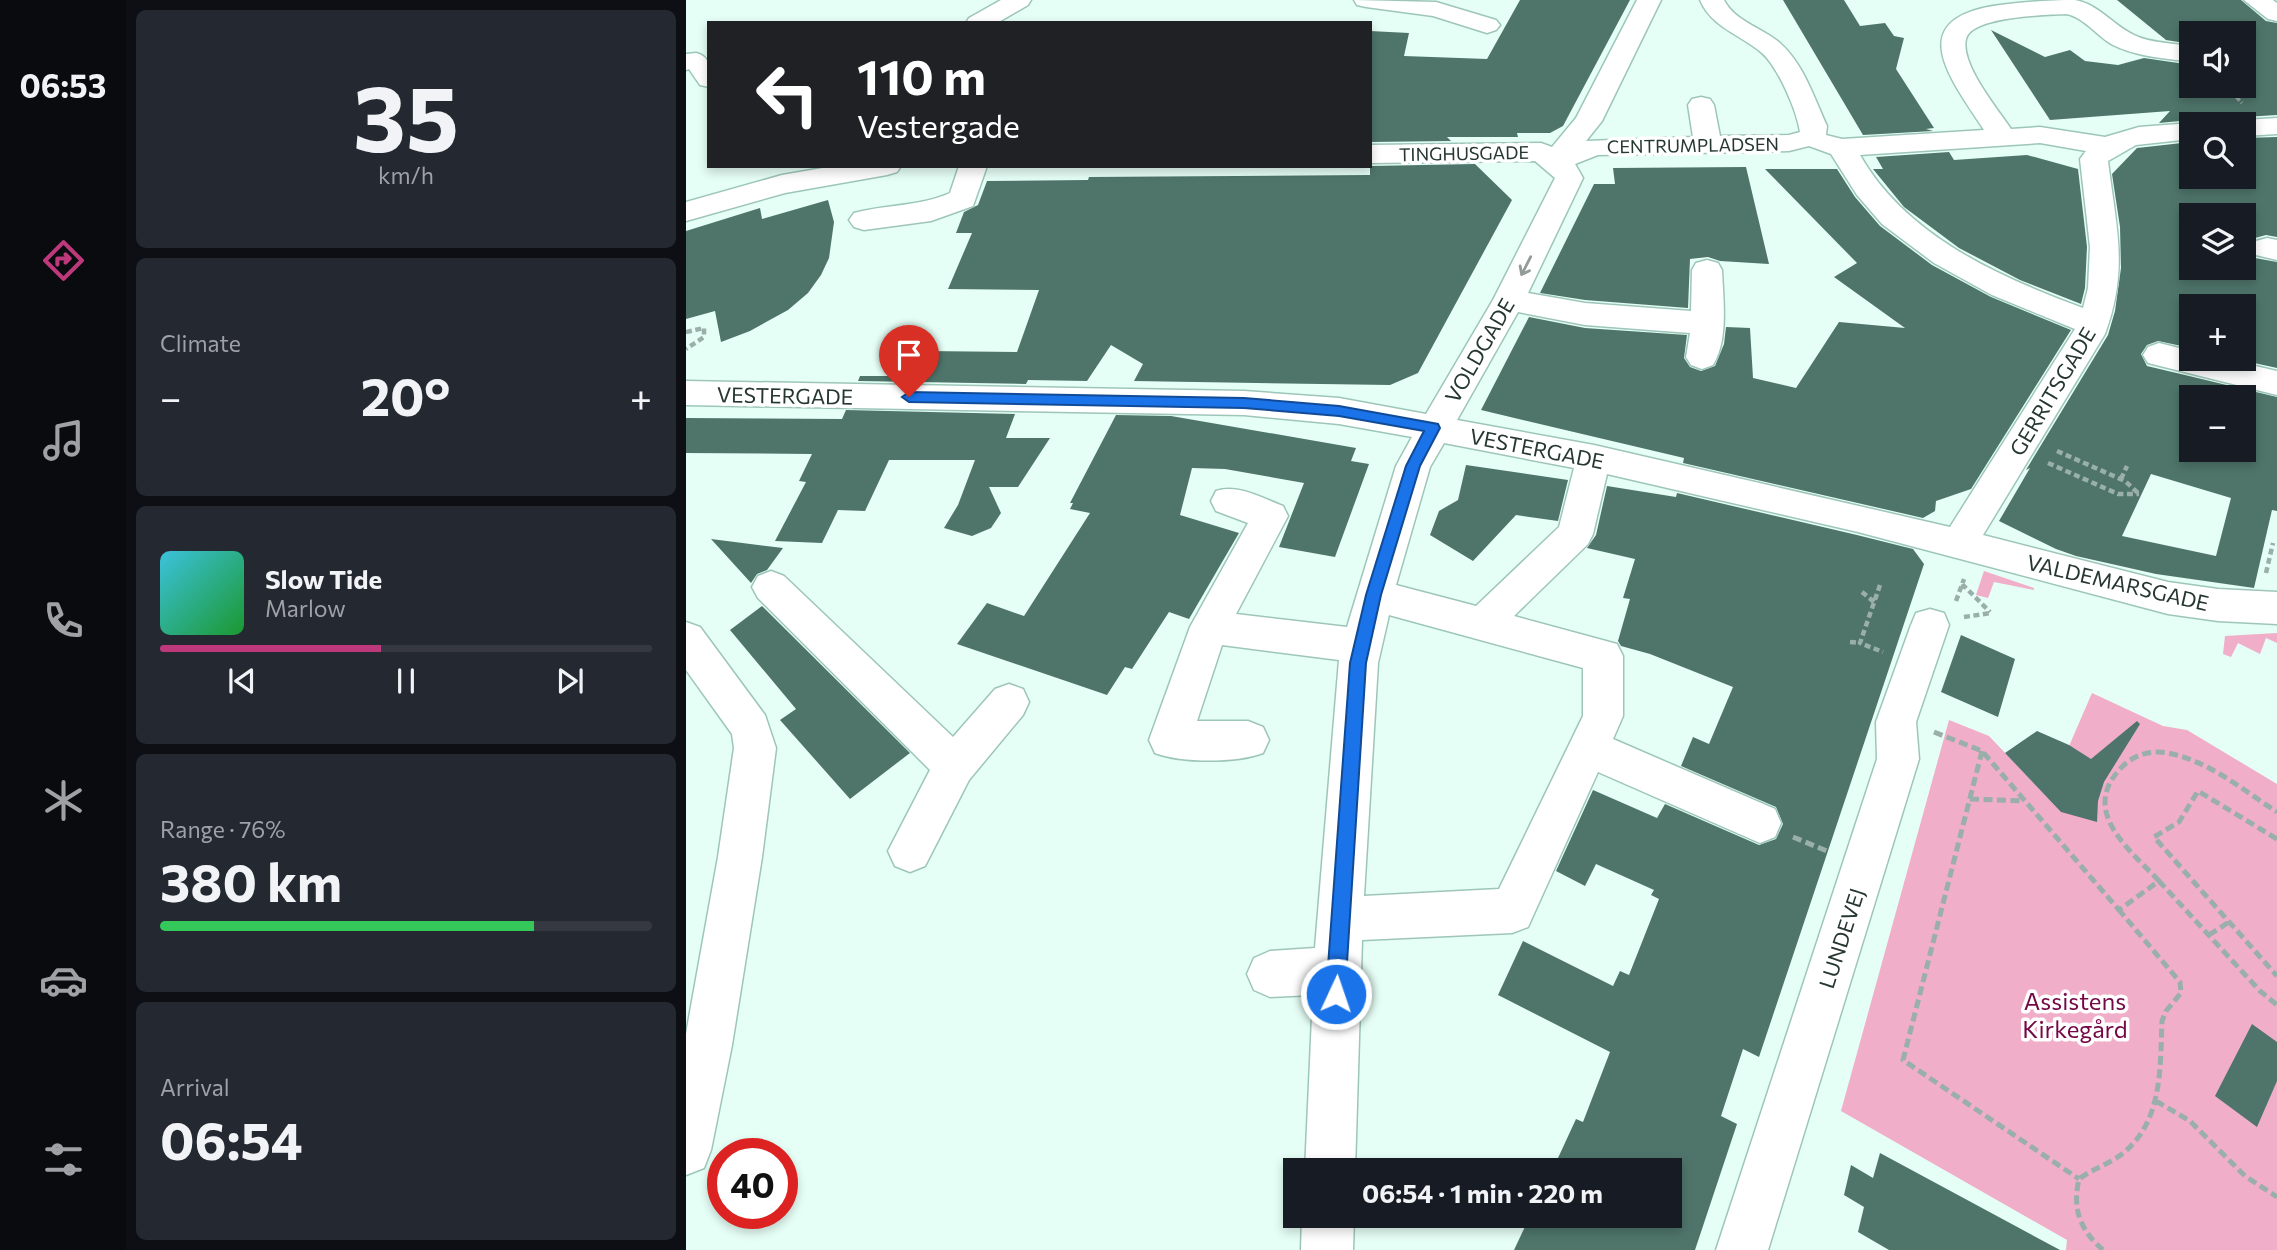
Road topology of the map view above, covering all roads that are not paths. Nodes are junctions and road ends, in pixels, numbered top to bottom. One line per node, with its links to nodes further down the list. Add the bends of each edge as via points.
1 (1019, 0): 7 (street)
2 (1366, 0): 8 (street); 9 (street, via 1436,9)
3 (1649, 0): 23 (street, CENTRUMPLADSEN, via 1588,121)
4 (1713, 0): 18 (street, via 1716,10 1779,57 1813,126)
5 (2256, 0): 6 (street)
6 (2277, 14)
7 (982, 21)
8 (1360, 21)
9 (1487, 25)
10 (2179, 52): 17 (street, via 2137,46 2077,8 1973,16 1950,42 1953,58)
11 (686, 62): 12 (street, via 696,61)
12 (707, 76)
13 (1700, 105): 19 (street)
14 (2256, 120): 15 (street)
15 (2277, 126)
16 (2179, 132): 20 (street, via 2130,137)
17 (2002, 136): 20 (street, via 2039,135); 21 (street)
18 (1812, 137): 19 (street, CENTRUMPLADSEN, via 1789,143); 21 (street)
19 (1708, 146): 23 (street, CENTRUMPLADSEN, via 1595,146)
20 (2105, 146): 31 (street, GERRITSGADE, via 2094,159 2107,268 2103,296)
21 (1842, 148): 31 (street, via 1871,194 1920,241 1973,272)
22 (1372, 154): 23 (street, TINGHUSGADE, via 1530,151 1541,152)
23 (1555, 162): 30 (street, VOLDGADE, one-way to 30, via 1569,174 1568,185)
24 (864, 168): 26 (street)
25 (972, 168): 28 (street, via 963,199 931,212)
26 (762, 177): 27 (street)
27 (686, 212)
28 (864, 220)
29 (1707, 270): 32 (street)
30 (1509, 300): 32 (street, via 1585,314); 37 (street, VOLDGADE)
31 (2078, 318): 40 (street, GERRITSGADE, via 2020,443 1970,522)
32 (1707, 323): 34 (street)
33 (2159, 355): 35 (street)
34 (1702, 357)
35 (2277, 383)
36 (686, 393): 37 (street, VESTERGADE, via 1244,403 1339,411)
37 (1433, 428): 38 (street, VESTERGADE); 42 (street, VOLDGADE, via 1413,466)
38 (1594, 458): 40 (street, VESTERGADE, via 1858,518); 44 (street, via 1578,527 1568,543 1492,612)
39 (1228, 501): 45 (street, via 1270,516)
40 (1962, 561): 43 (street, VALDEMARSGADE, via 2168,598)
41 (771, 587): 52 (street)
42 (1374, 595): 44 (street); 48 (street, VOLDGADE)
43 (2277, 608)
44 (1487, 623): 51 (street, via 1603,656 1603,716)
45 (1209, 627): 48 (street); 50 (street, via 1170,740)
46 (1942, 628): 62 (street, LUNDEVEJ, via 1898,718 1898,759)
47 (686, 639): 58 (street, via 751,728 755,748 708,1045)
48 (1362, 646): 55 (street, VOLDGADE, via 1353,715)
49 (1009, 702): 52 (street)
50 (1248, 740)
51 (1587, 748): 53 (street); 55 (street, via 1512,911)
52 (954, 766): 54 (street)
53 (1760, 823)
54 (910, 851)
55 (1342, 919): 56 (street, VOLDGADE)
56 (1337, 970): 57 (street); 59 (street, VOLDGADE)
57 (1270, 974)
58 (686, 1150)
59 (1330, 1158)
60 (1328, 1228): 61 (street)
61 (1327, 1250)
62 (1742, 1250)

